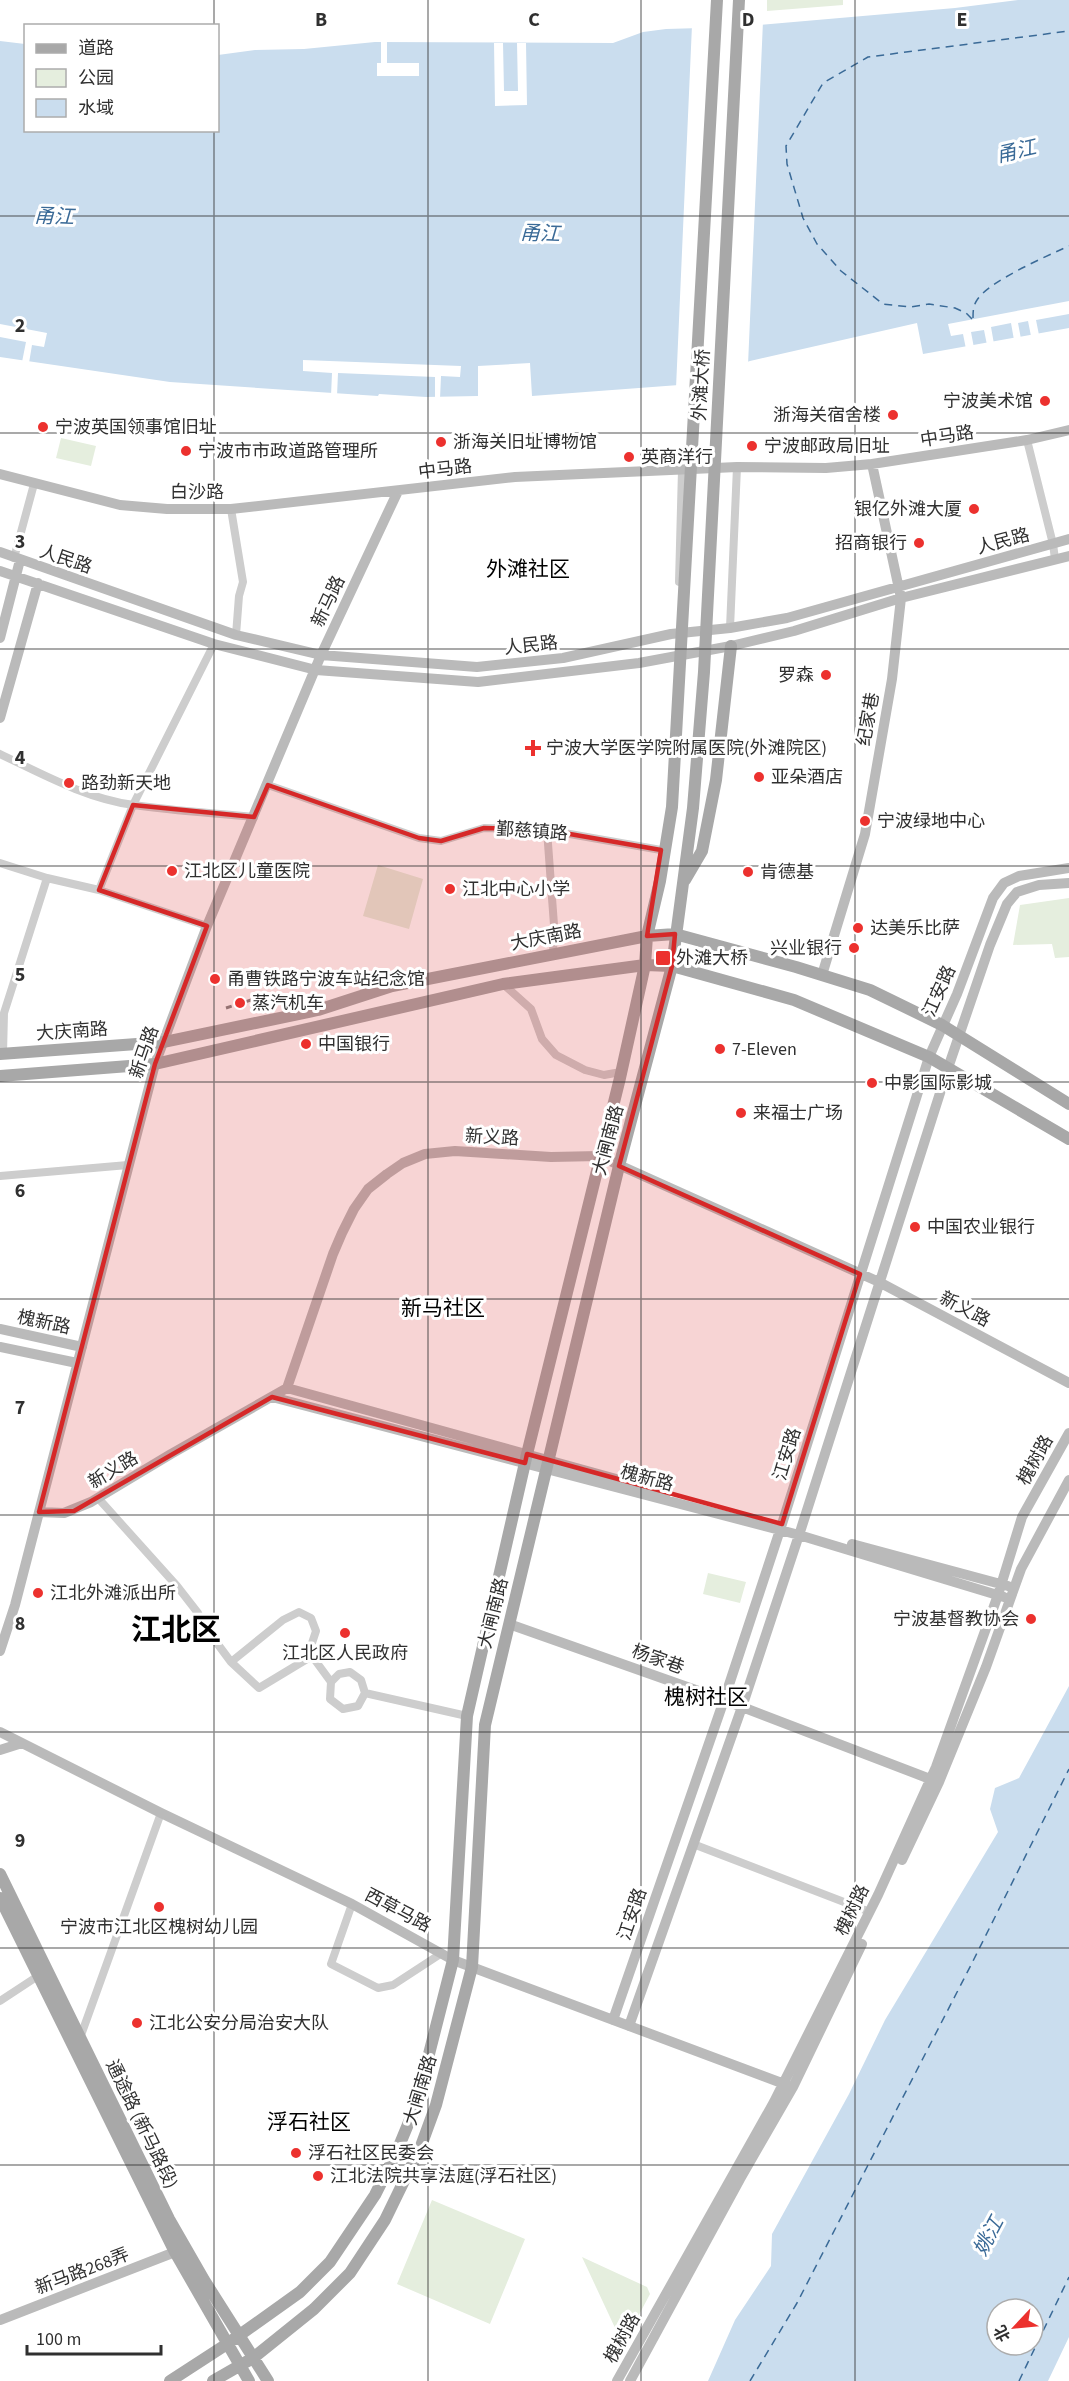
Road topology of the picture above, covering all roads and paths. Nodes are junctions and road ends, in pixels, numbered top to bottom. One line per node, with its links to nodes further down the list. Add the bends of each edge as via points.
1 (717, 0): 36 (main road, 外滩大桥)
2 (740, 0): 37 (main road, 外滩大桥)
3 (1069, 430): 4 (street, 中马路)
4 (1026, 440): 5 (street, 中马路); 13 (street)
5 (872, 464): 6 (street, 中马路); 21 (street, 纪家巷)
6 (737, 467): 7 (street, 中马路); 23 (street)
7 (682, 470): 10 (street, 中马路, via 515,477); 24 (street)
8 (0, 474): 9 (street, 白沙路)
9 (34, 484): 11 (street, 白沙路, via 120,505); 16 (street)
10 (398, 491): 11 (street, 白沙路); 29 (street, 新马路)
11 (231, 509): 25 (street, via 243,582)
12 (1069, 539): 13 (street, 人民路)
13 (1053, 544): 17 (street); 21 (street, 人民路)
14 (0, 552): 16 (street, 人民路)
15 (1069, 556): 17 (street, 人民路)
16 (17, 559): 19 (street); 25 (street, 人民路)
17 (1055, 559): 22 (street, 人民路)
18 (0, 571): 19 (street, 人民路)
19 (16, 578): 20 (street, 人民路); 26 (street)
20 (38, 583): 27 (street, 人民路); 32 (street)
21 (899, 586): 22 (street, 纪家巷); 23 (street, 人民路, via 787,618)
22 (901, 598): 28 (street, 人民路); 54 (street, 纪家巷, via 892,679 865,834)
23 (730, 628): 24 (street, 人民路)
24 (678, 634): 29 (street, 人民路, via 563,658 477,667)
25 (236, 635): 29 (street, 人民路)
26 (0, 638)
27 (214, 644): 31 (street, 人民路); 35 (street)
28 (731, 646): 30 (street, 人民路); 46 (main road, via 716,780 702,851)
29 (321, 655): 31 (street, 新马路)
30 (673, 657): 31 (street, 人民路, via 478,682); 40 (main road)
31 (316, 670): 34 (street, 新马路)
32 (0, 718)
33 (0, 754): 35 (street, via 97,796)
34 (268, 785): 38 (street, 新马路); 39 (street, 鄞慈镇路, via 419,838 441,840 484,828)
35 (133, 805): 38 (street); 47 (street)
36 (672, 807): 44 (main road, 大闸南路)
37 (693, 808): 46 (main road, 大闸南路)
38 (254, 817): 48 (street, 新马路)
39 (547, 830): 40 (street, 鄞慈镇路); 51 (street)
40 (662, 850): 44 (main road)
41 (0, 862): 43 (street)
42 (1069, 868): 56 (street, 江安路, via 1019,876 1004,883 993,898)
43 (47, 878): 47 (street); 59 (street, via 4,1013)
44 (660, 881): 50 (main road, 大闸南路)
45 (1069, 883): 57 (street, 江安路, via 1039,885 1017,892 1007,904)
46 (681, 886): 49 (main road, 大闸南路)
47 (99, 890): 48 (street)
48 (207, 926): 58 (street, 新马路)
49 (675, 934): 50 (main road, 大庆南路); 53 (main road, 大闸南路); 54 (main road, 大庆南路)
50 (647, 936): 51 (main road, 大庆南路); 52 (main road, 大闸南路)
51 (553, 954): 58 (main road, 大庆南路, via 392,986 318,1010)
52 (645, 965): 53 (main road); 55 (main road); 63 (main road, 大闸南路)
53 (672, 966): 60 (main road, via 794,1000); 69 (main road, 大闸南路)
54 (822, 975): 56 (main road, 大庆南路, via 870,990)
55 (503, 984): 61 (main road); 63 (street, via 531,1009 542,1039 556,1055 604,1075)
56 (942, 1025): 57 (main road, 大庆南路); 60 (street, 江安路)
57 (960, 1037): 62 (street, 江安路); 65 (main road, 大庆南路)
58 (164, 1042): 59 (main road, 大庆南路); 61 (street, 新马路)
59 (1, 1054)
60 (929, 1057): 62 (main road); 71 (street, 江安路)
61 (155, 1064): 64 (main road); 68 (street, 新马路)
62 (948, 1068): 66 (main road); 72 (street, 江安路)
63 (621, 1072): 67 (main road, 大闸南路)
64 (0, 1076)
65 (1069, 1104)
66 (1069, 1139)
67 (599, 1156): 69 (street, 新义路); 78 (street, 新义路, via 455,1151 425,1154 387,1174 369,1189 342,1233); 81 (main road, 大闸南路)
68 (128, 1165): 70 (street); 75 (street, 新马路)
69 (619, 1166): 71 (street, 新义路); 82 (main road, 大闸南路)
70 (0, 1176)
71 (860, 1274): 72 (street, 新义路); 86 (street, 江安路)
72 (879, 1282): 77 (street, 新义路); 87 (street, 江安路)
73 (0, 1329): 75 (street, 槐新路)
74 (0, 1347): 76 (street, 槐新路)
75 (82, 1347): 76 (street, 新马路)
76 (77, 1363): 85 (street, 新马路)
77 (1069, 1383)
78 (287, 1388): 79 (street, 新义路); 81 (street, 槐新路)
79 (272, 1397): 81 (street, 槐新路); 84 (street, 新义路)
80 (1069, 1433): 89 (street, 槐树路, via 1022,1517)
81 (526, 1458): 82 (street, 槐新路); 99 (main road, 大闸南路)
82 (547, 1464): 86 (street, 槐新路); 91 (main road, 大闸南路)
83 (1069, 1480): 88 (street, 槐树路)
84 (98, 1498): 85 (street, 新义路, via 64,1513); 94 (street, via 177,1586)
85 (39, 1512): 92 (street, 新马路)
86 (781, 1527): 87 (street, 槐新路); 97 (street, 江安路)
87 (800, 1532): 89 (street, 槐新路); 98 (street, 江安路)
88 (1014, 1587): 89 (street, 槐新路); 90 (street, 槐树路)
89 (999, 1590): 90 (street, 槐新路); 103 (street, 槐树路)
90 (1010, 1599): 118 (street, 槐树路, via 939,1782)
91 (509, 1624): 97 (street, 杨家巷); 112 (main road, 大闸南路, via 485,1725)
92 (0, 1651)
93 (312, 1656): 94 (street, via 259,1688); 94 (street, via 316,1631 311,1618 299,1612 283,1620); 95 (street)
94 (231, 1662)
95 (331, 1682): 96 (street, via 339,1674 350,1672 361,1680); 96 (street, via 330,1699 343,1709 358,1706)
96 (365, 1693): 99 (street)
97 (724, 1700): 98 (street, 杨家巷); 115 (street, 江安路)
98 (742, 1707): 103 (street, 杨家巷); 105 (street, 江安路)
99 (467, 1716): 111 (main road, 大闸南路)
100 (0, 1732): 101 (street, 西草马路)
101 (22, 1743): 102 (street); 104 (street, 西草马路)
102 (0, 1750)
103 (930, 1779): 109 (street, 槐树路)
104 (161, 1813): 108 (street, 西草马路); 117 (street)
105 (693, 1844): 109 (street); 116 (street, 江安路)
106 (0, 1874): 117 (main road, 通途路 (新马路段))
107 (0, 1898): 113 (main road, 通途路 (新马路段))
108 (352, 1904): 110 (street, 西草马路); 110 (street, via 331,1964 378,1989 393,1985)
109 (870, 1912): 118 (street, 槐树路)
110 (442, 1953): 111 (street, 西草马路)
111 (453, 1959): 112 (street, 西草马路); 121 (main road, 大闸南路, via 416,2104 375,2195 330,2262 300,2292)
112 (472, 1967): 115 (street, 西草马路); 123 (main road, 大闸南路, via 436,2105 385,2220 350,2273 314,2309)
113 (38, 1976): 114 (street); 119 (main road, 通途路 (新马路段))
114 (0, 2001)
115 (613, 2020): 116 (street, 西草马路)
116 (629, 2026): 118 (street, 西草马路)
117 (80, 2038): 121 (main road, 通途路 (新马路段), via 169,2219)
118 (788, 2086): 129 (street, 槐树路); 130 (street, 槐树路)
119 (175, 2252): 120 (street, 新马路268弄); 122 (main road, 通途路 (新马路段))
120 (0, 2320)
121 (238, 2336): 122 (main road, 大闸南路); 123 (main road, 通途路 (新马路段))
122 (227, 2344): 124 (main road, 通途路 (新马路段)); 125 (main road, 大闸南路)
123 (253, 2358): 124 (main road, 大闸南路); 128 (main road, 通途路 (新马路段))
124 (239, 2366): 126 (main road, 大闸南路); 127 (main road, 通途路 (新马路段))
125 (170, 2381)
126 (213, 2381)
127 (249, 2381)
128 (268, 2381)
129 (617, 2381)
130 (630, 2381)

